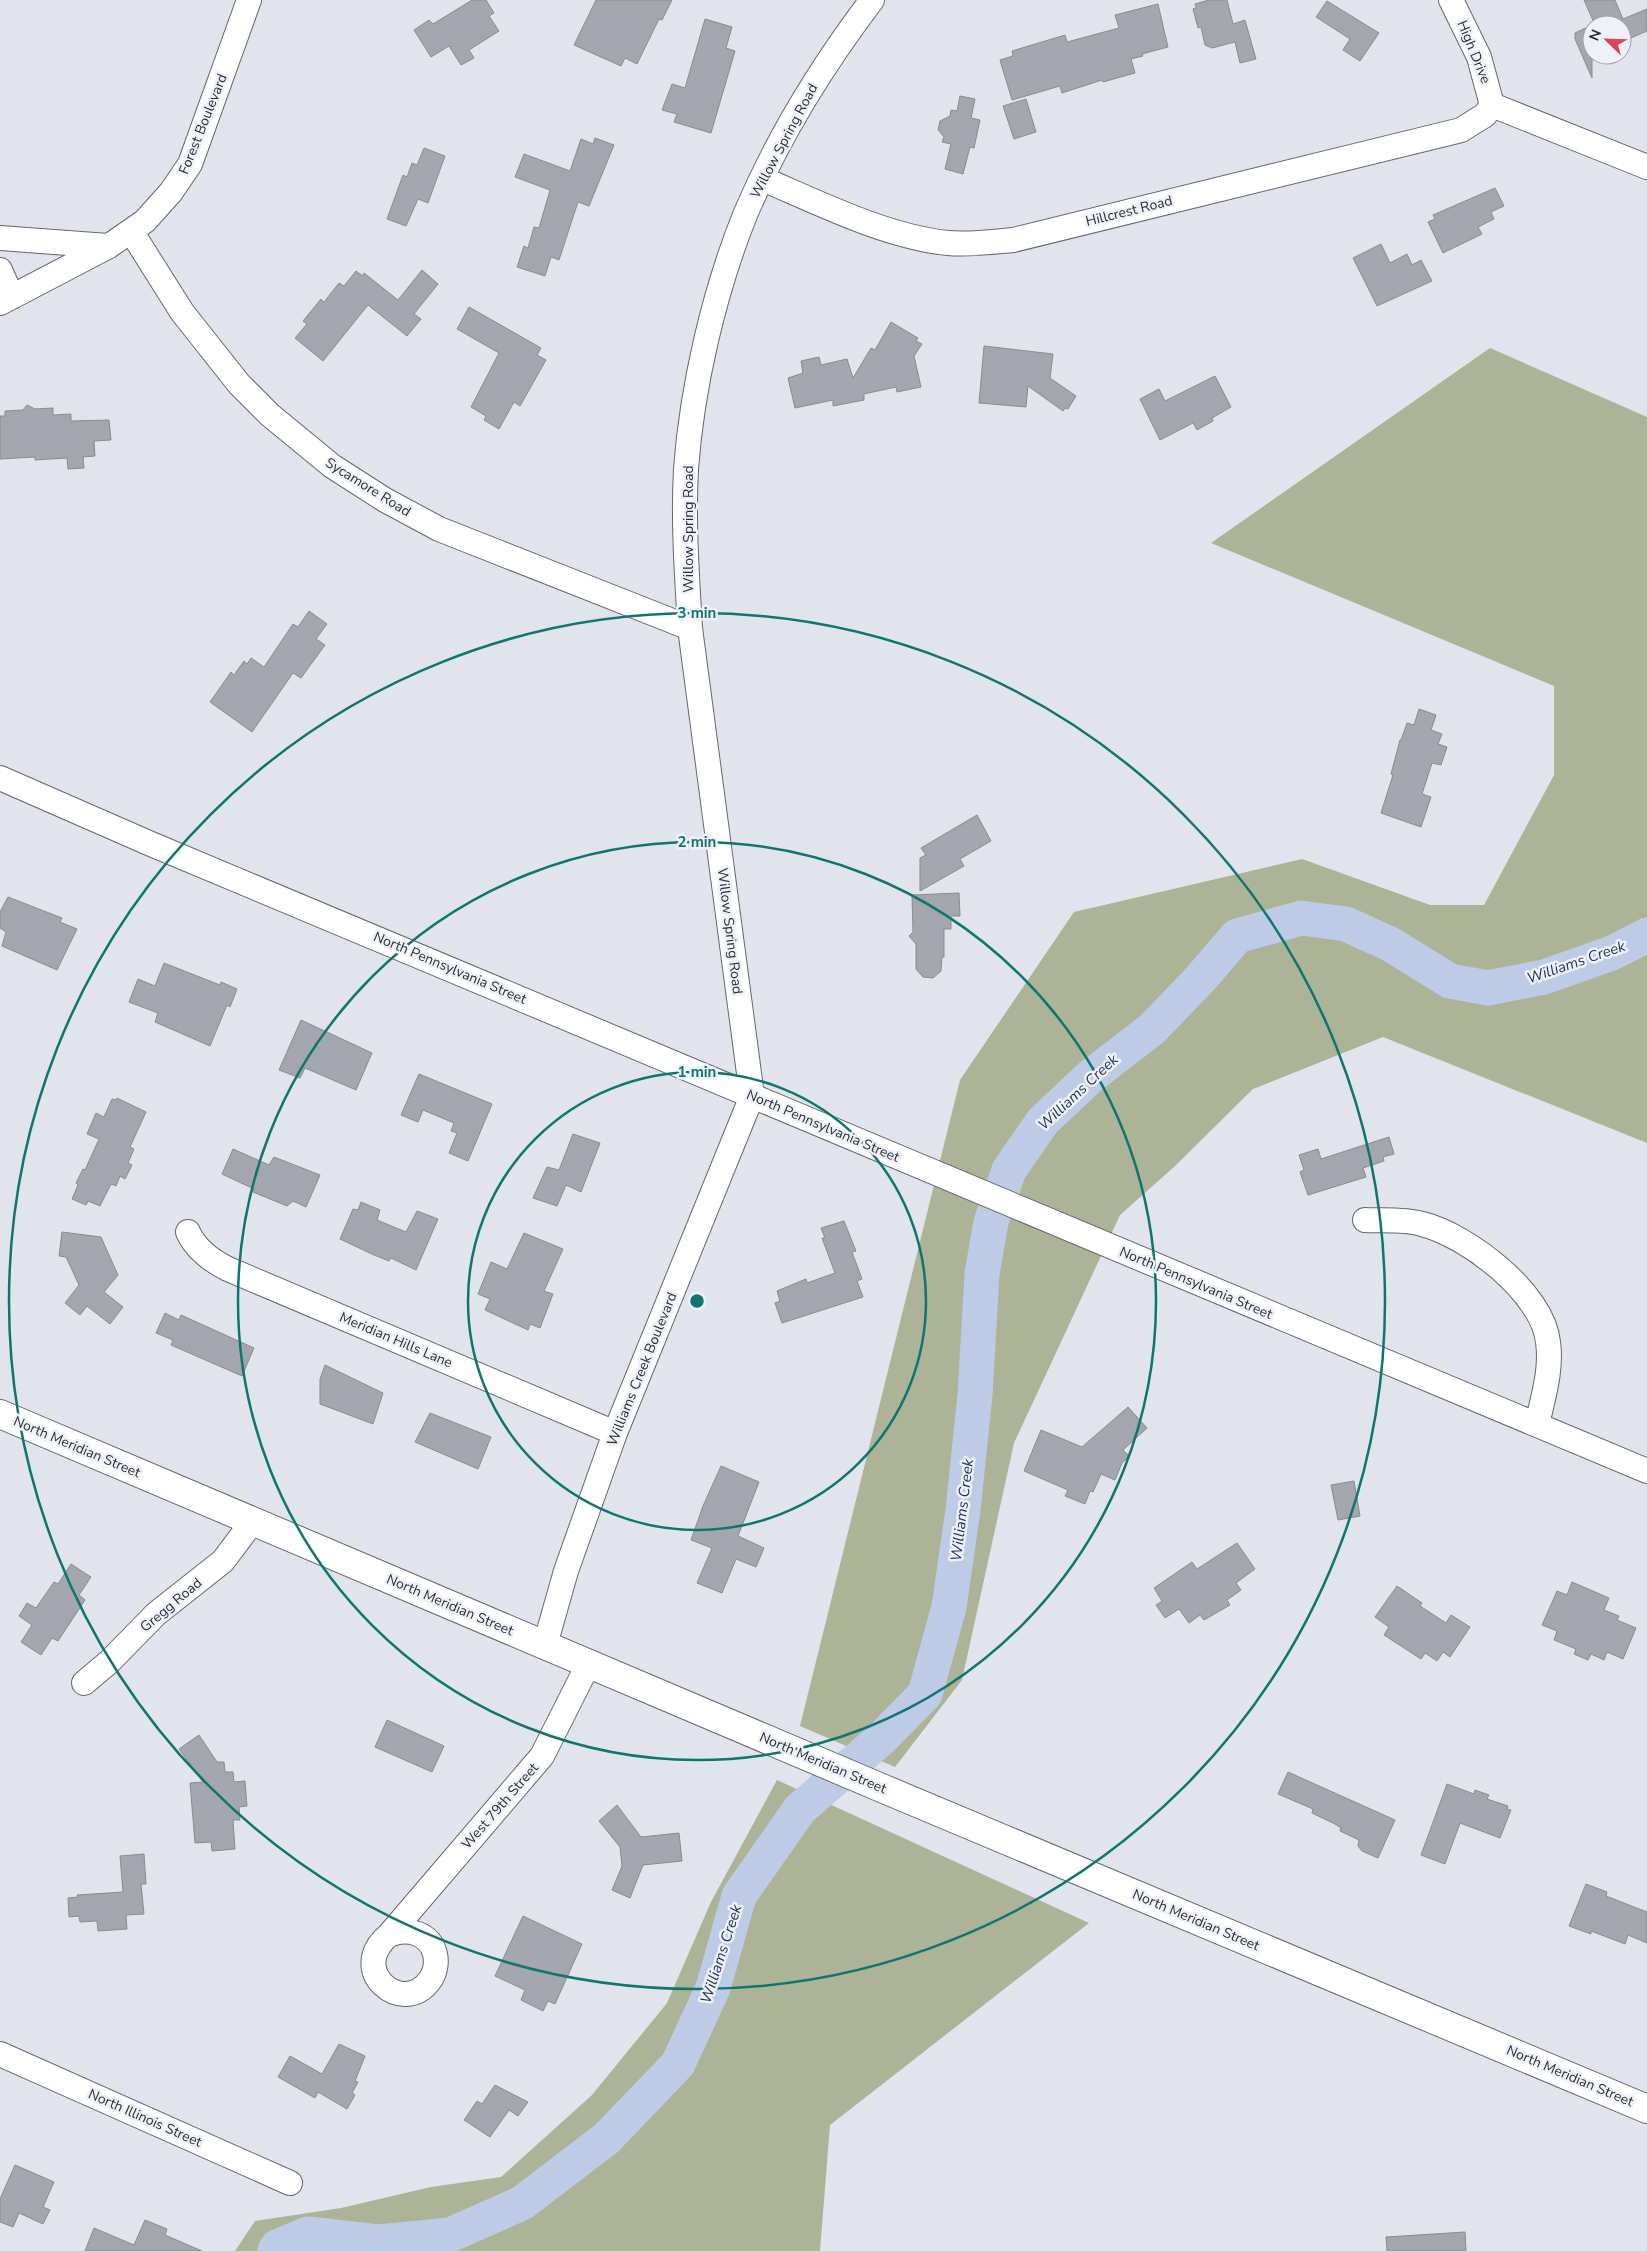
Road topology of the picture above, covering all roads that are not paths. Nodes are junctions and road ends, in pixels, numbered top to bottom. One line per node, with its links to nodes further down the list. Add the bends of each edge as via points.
1 (249, 0): 7 (street, Forest Boulevard, via 190,164 172,192)
2 (872, 0): 6 (street, Willow Spring Road, via 789,126)
3 (1451, 0): 4 (street, High Drive, via 1477,52)
4 (1492, 105): 5 (street); 6 (street, Hillcrest Road, via 1485,115 1462,130 1013,240 980,244 937,242 900,234)
5 (1647, 167)
6 (763, 179): 12 (street, Willow Spring Road, via 745,216 718,299 690,428 685,561)
7 (131, 231): 9 (street, Forest Boulevard); 12 (street, Sycamore Road, via 182,312 240,384 270,415 332,466 439,529)
8 (0, 238): 9 (street)
9 (109, 246): 11 (street, Forest Boulevard)
10 (0, 270): 11 (street)
11 (6, 300)
12 (690, 628): 14 (street, Willow Spring Road)
13 (0, 778): 14 (street, North Pennsylvania Street)
14 (752, 1096): 18 (street, North Pennsylvania Street); 19 (street, Williams Creek Boulevard)
15 (1365, 1220): 18 (street, via 1422,1224 1445,1234 1497,1265 1523,1290 1540,1315 1548,1339 1550,1364)
16 (188, 1232): 19 (street, Meridian Hills Lane, via 205,1254 228,1269)
17 (0, 1414): 21 (main road, North Meridian Street)
18 (1537, 1425): 20 (street, North Pennsylvania Street)
19 (615, 1433): 22 (street, Williams Creek Boulevard, via 566,1571)
20 (1647, 1471)
21 (253, 1521): 22 (main road, North Meridian Street); 24 (street, Gregg Road, via 224,1561 156,1614)
22 (545, 1645): 23 (main road, North Meridian Street)
23 (589, 1663): 25 (street, West 79th Street, via 542,1756); 27 (main road, North Meridian Street)
24 (84, 1683)
25 (389, 1935)
26 (0, 2054): 28 (street, North Illinois Street)
27 (1647, 2108)
28 (290, 2183)

